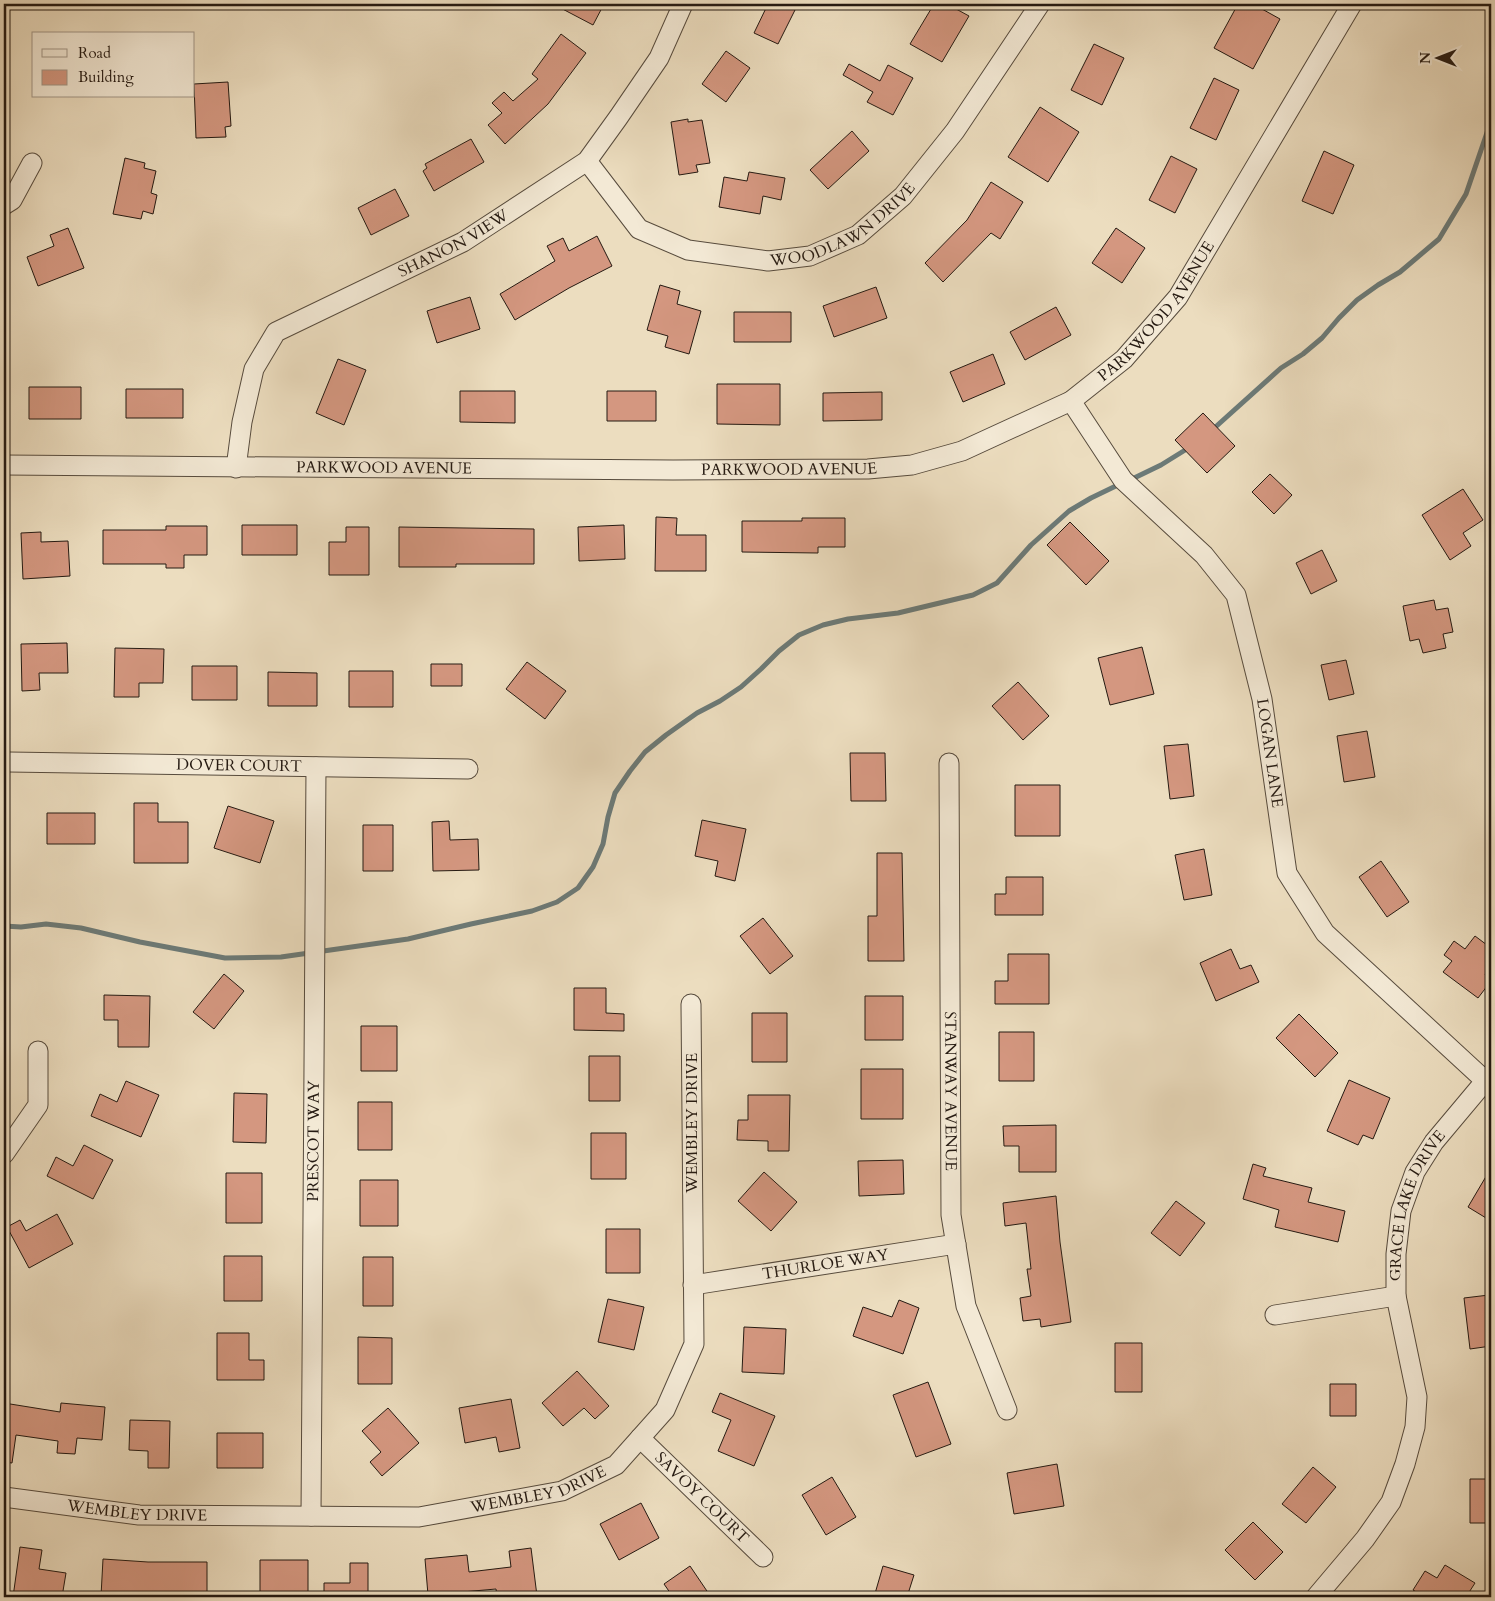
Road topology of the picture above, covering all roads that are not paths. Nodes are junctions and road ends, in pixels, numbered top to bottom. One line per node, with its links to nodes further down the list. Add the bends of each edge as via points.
1 (683, 4): 4 (street, SHANON VIEW, via 659,58)
2 (1040, 4): 4 (street, WOODLAWN DRIVE, via 955,131 904,196 858,235 810,256 768,261 688,250 639,228)
3 (1352, 4): 7 (street, PARKWOOD AVENUE, via 1178,297 1124,359)
4 (586, 160): 9 (street, SHANON VIEW, via 464,242 276,332 254,369)
5 (32, 163): 6 (street, via 12,200)
6 (4, 205)
7 (1070, 401): 9 (street, PARKWOOD AVENUE, via 962,451 912,464 868,469); 16 (street, LOGAN LANE, via 1123,480 1204,555 1236,594 1262,698 1287,874 1325,933)
8 (4, 465): 9 (street, PARKWOOD AVENUE)
9 (236, 468)
10 (9, 762): 12 (street, DOVER COURT)
11 (949, 762): 18 (street, STANWAY AVENUE, via 952,1215)
12 (316, 766): 13 (street, DOVER COURT); 25 (street, PRESCOT WAY)
13 (468, 769)
14 (691, 1004): 19 (street, WEMBLEY DRIVE)
15 (38, 1051): 17 (street, via 38,1105)
16 (1489, 1080): 20 (street, GRACE LAKE DRIVE, via 1434,1142 1415,1172 1401,1211)
17 (4, 1154)
18 (956, 1244): 19 (street, THURLOE WAY); 22 (street, STANWAY AVENUE, via 966,1306)
19 (693, 1285): 23 (street, WEMBLEY DRIVE, via 694,1344 665,1410)
20 (1396, 1296): 21 (street); 27 (street, GRACE LAKE DRIVE, via 1417,1397 1415,1427 1391,1502 1365,1539)
21 (1275, 1315)
22 (1006, 1410)
23 (640, 1438): 25 (street, WEMBLEY DRIVE, via 616,1465 562,1491 420,1517); 26 (street, SAVOY COURT)
24 (4, 1497): 25 (street, WEMBLEY DRIVE, via 139,1516)
25 (311, 1516)
26 (763, 1557)
27 (1316, 1597)

